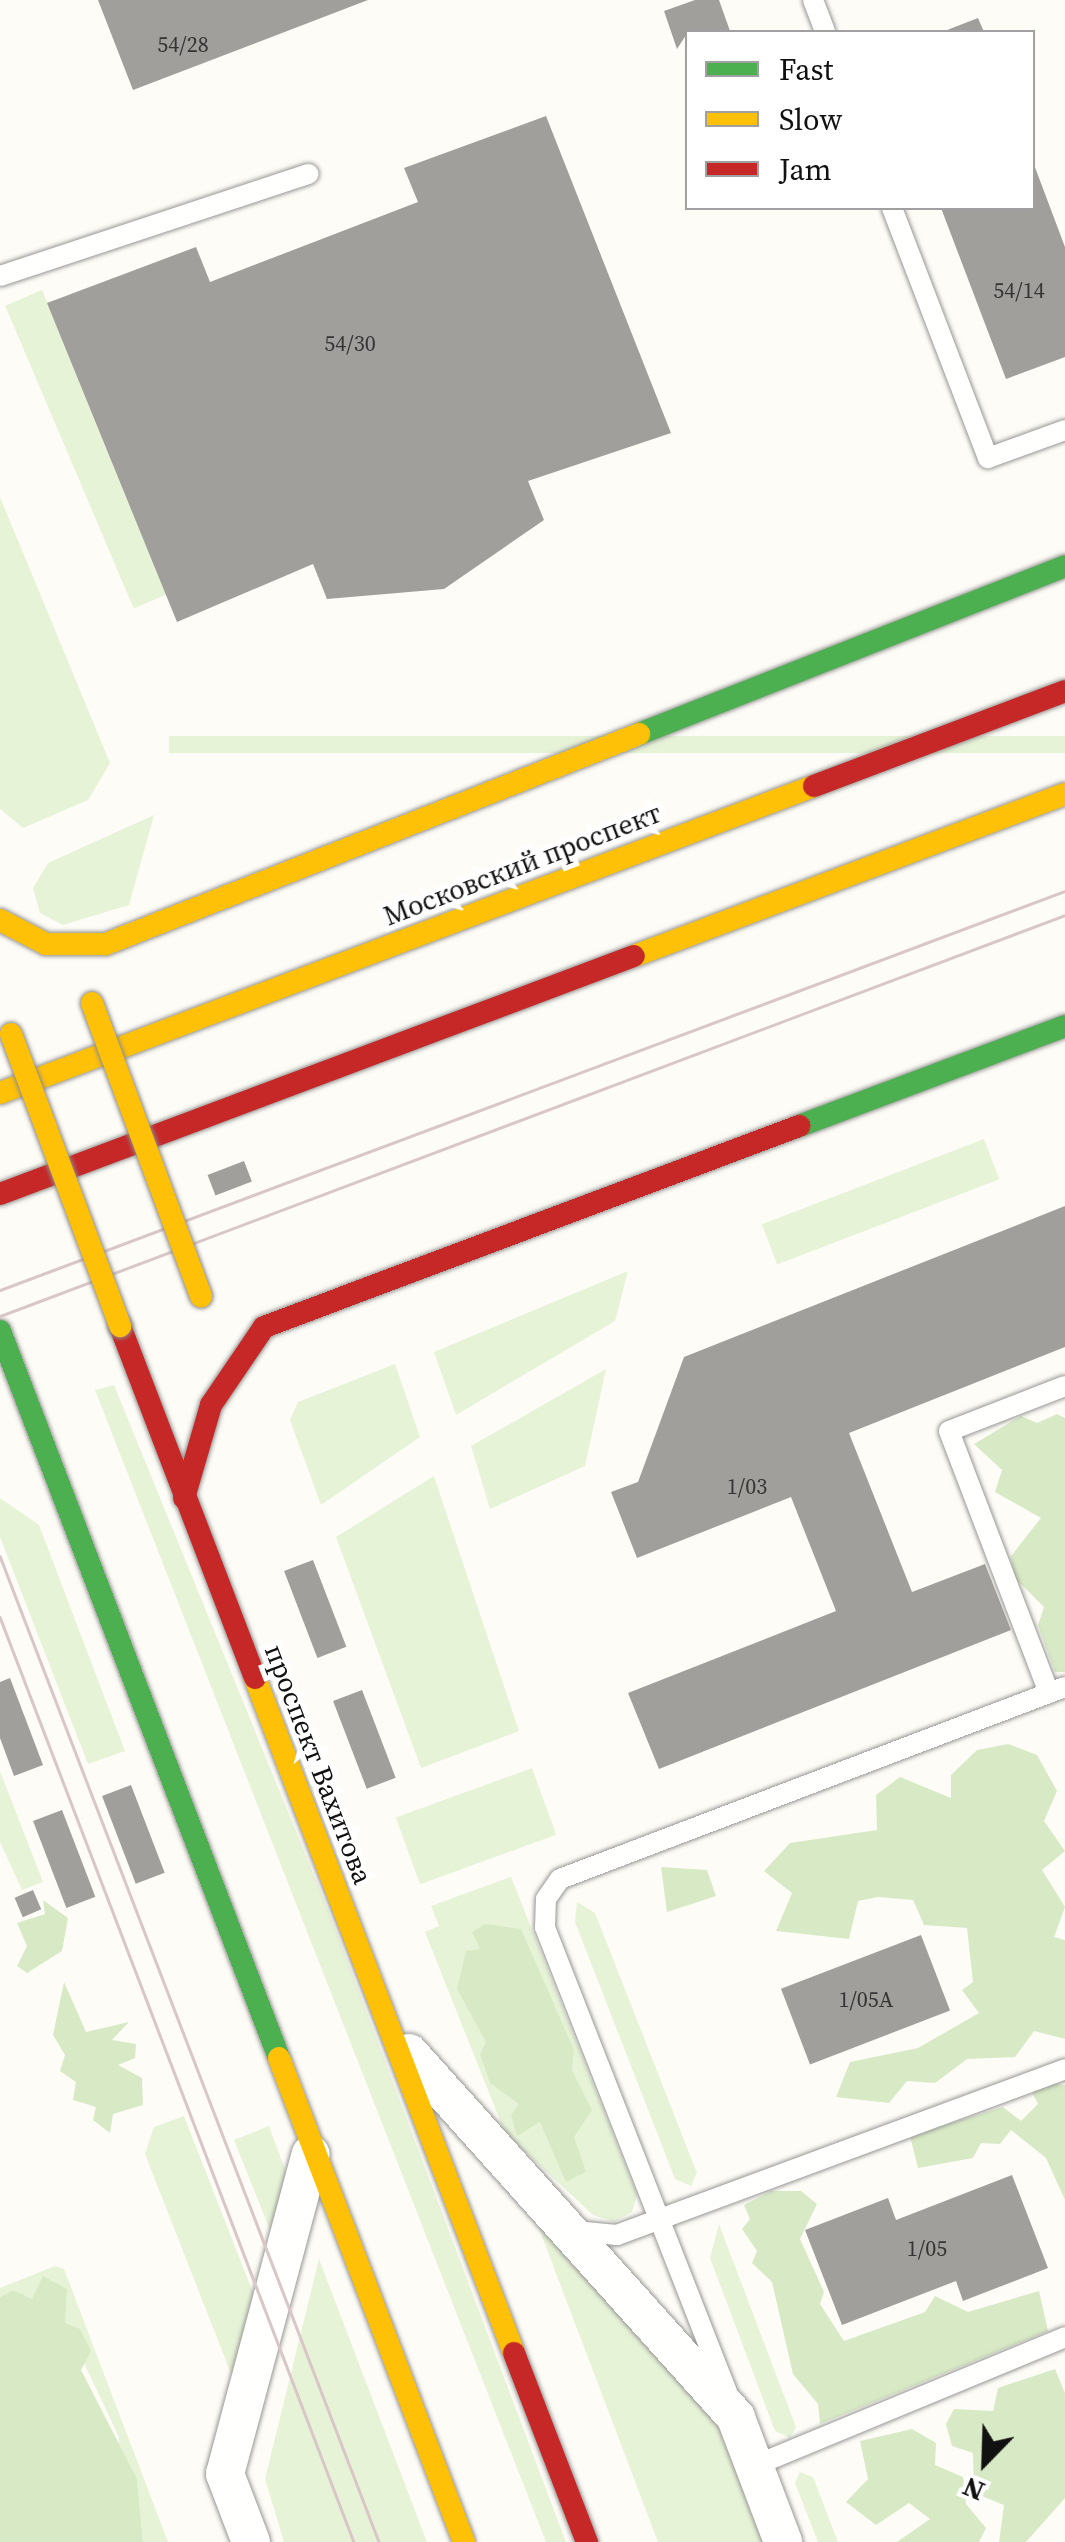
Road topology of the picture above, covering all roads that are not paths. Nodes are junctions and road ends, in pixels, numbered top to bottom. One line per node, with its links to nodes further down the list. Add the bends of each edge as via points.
1 (813, 0): 2 (lane)
2 (824, 30)
3 (309, 174): 5 (lane)
4 (893, 210): 6 (lane, via 988,458)
5 (0, 276)
6 (1065, 430)
7 (1065, 566): 11 (main road)
8 (1065, 691): 14 (main road, Московский проспект)
9 (1065, 794): 15 (main road)
10 (0, 920): 11 (main road, via 46,944)
11 (106, 944): 16 (main road, bridge, via 89,984 200,1296 235,1319)
12 (0, 1005): 21 (main road, проспект Вахитова, bridge)
13 (1065, 1026): 16 (main road)
14 (0, 1093)
15 (0, 1194)
16 (264, 1327): 21 (main road, via 212,1404)
17 (0, 1331): 19 (main road)
18 (1065, 1386): 22 (lane, via 949,1430)
19 (40, 1436): 20 (main road); 25 (main road)
20 (13, 1443)
21 (184, 1498): 23 (main road, проспект Вахитова)
22 (1057, 1690): 26 (lane, via 552,1887 545,1927)
23 (390, 2032): 27 (street); 33 (main road, проспект Вахитова)
24 (1065, 2070): 26 (lane)
25 (312, 2154): 31 (street, via 225,2474); 32 (main road)
26 (659, 2217): 27 (lane, via 617,2235); 29 (lane)
27 (567, 2230): 29 (street)
28 (1065, 2337): 30 (lane)
29 (736, 2418): 30 (street)
30 (754, 2466): 34 (street)
31 (250, 2542)
32 (464, 2542)
33 (586, 2542)
34 (783, 2542)

